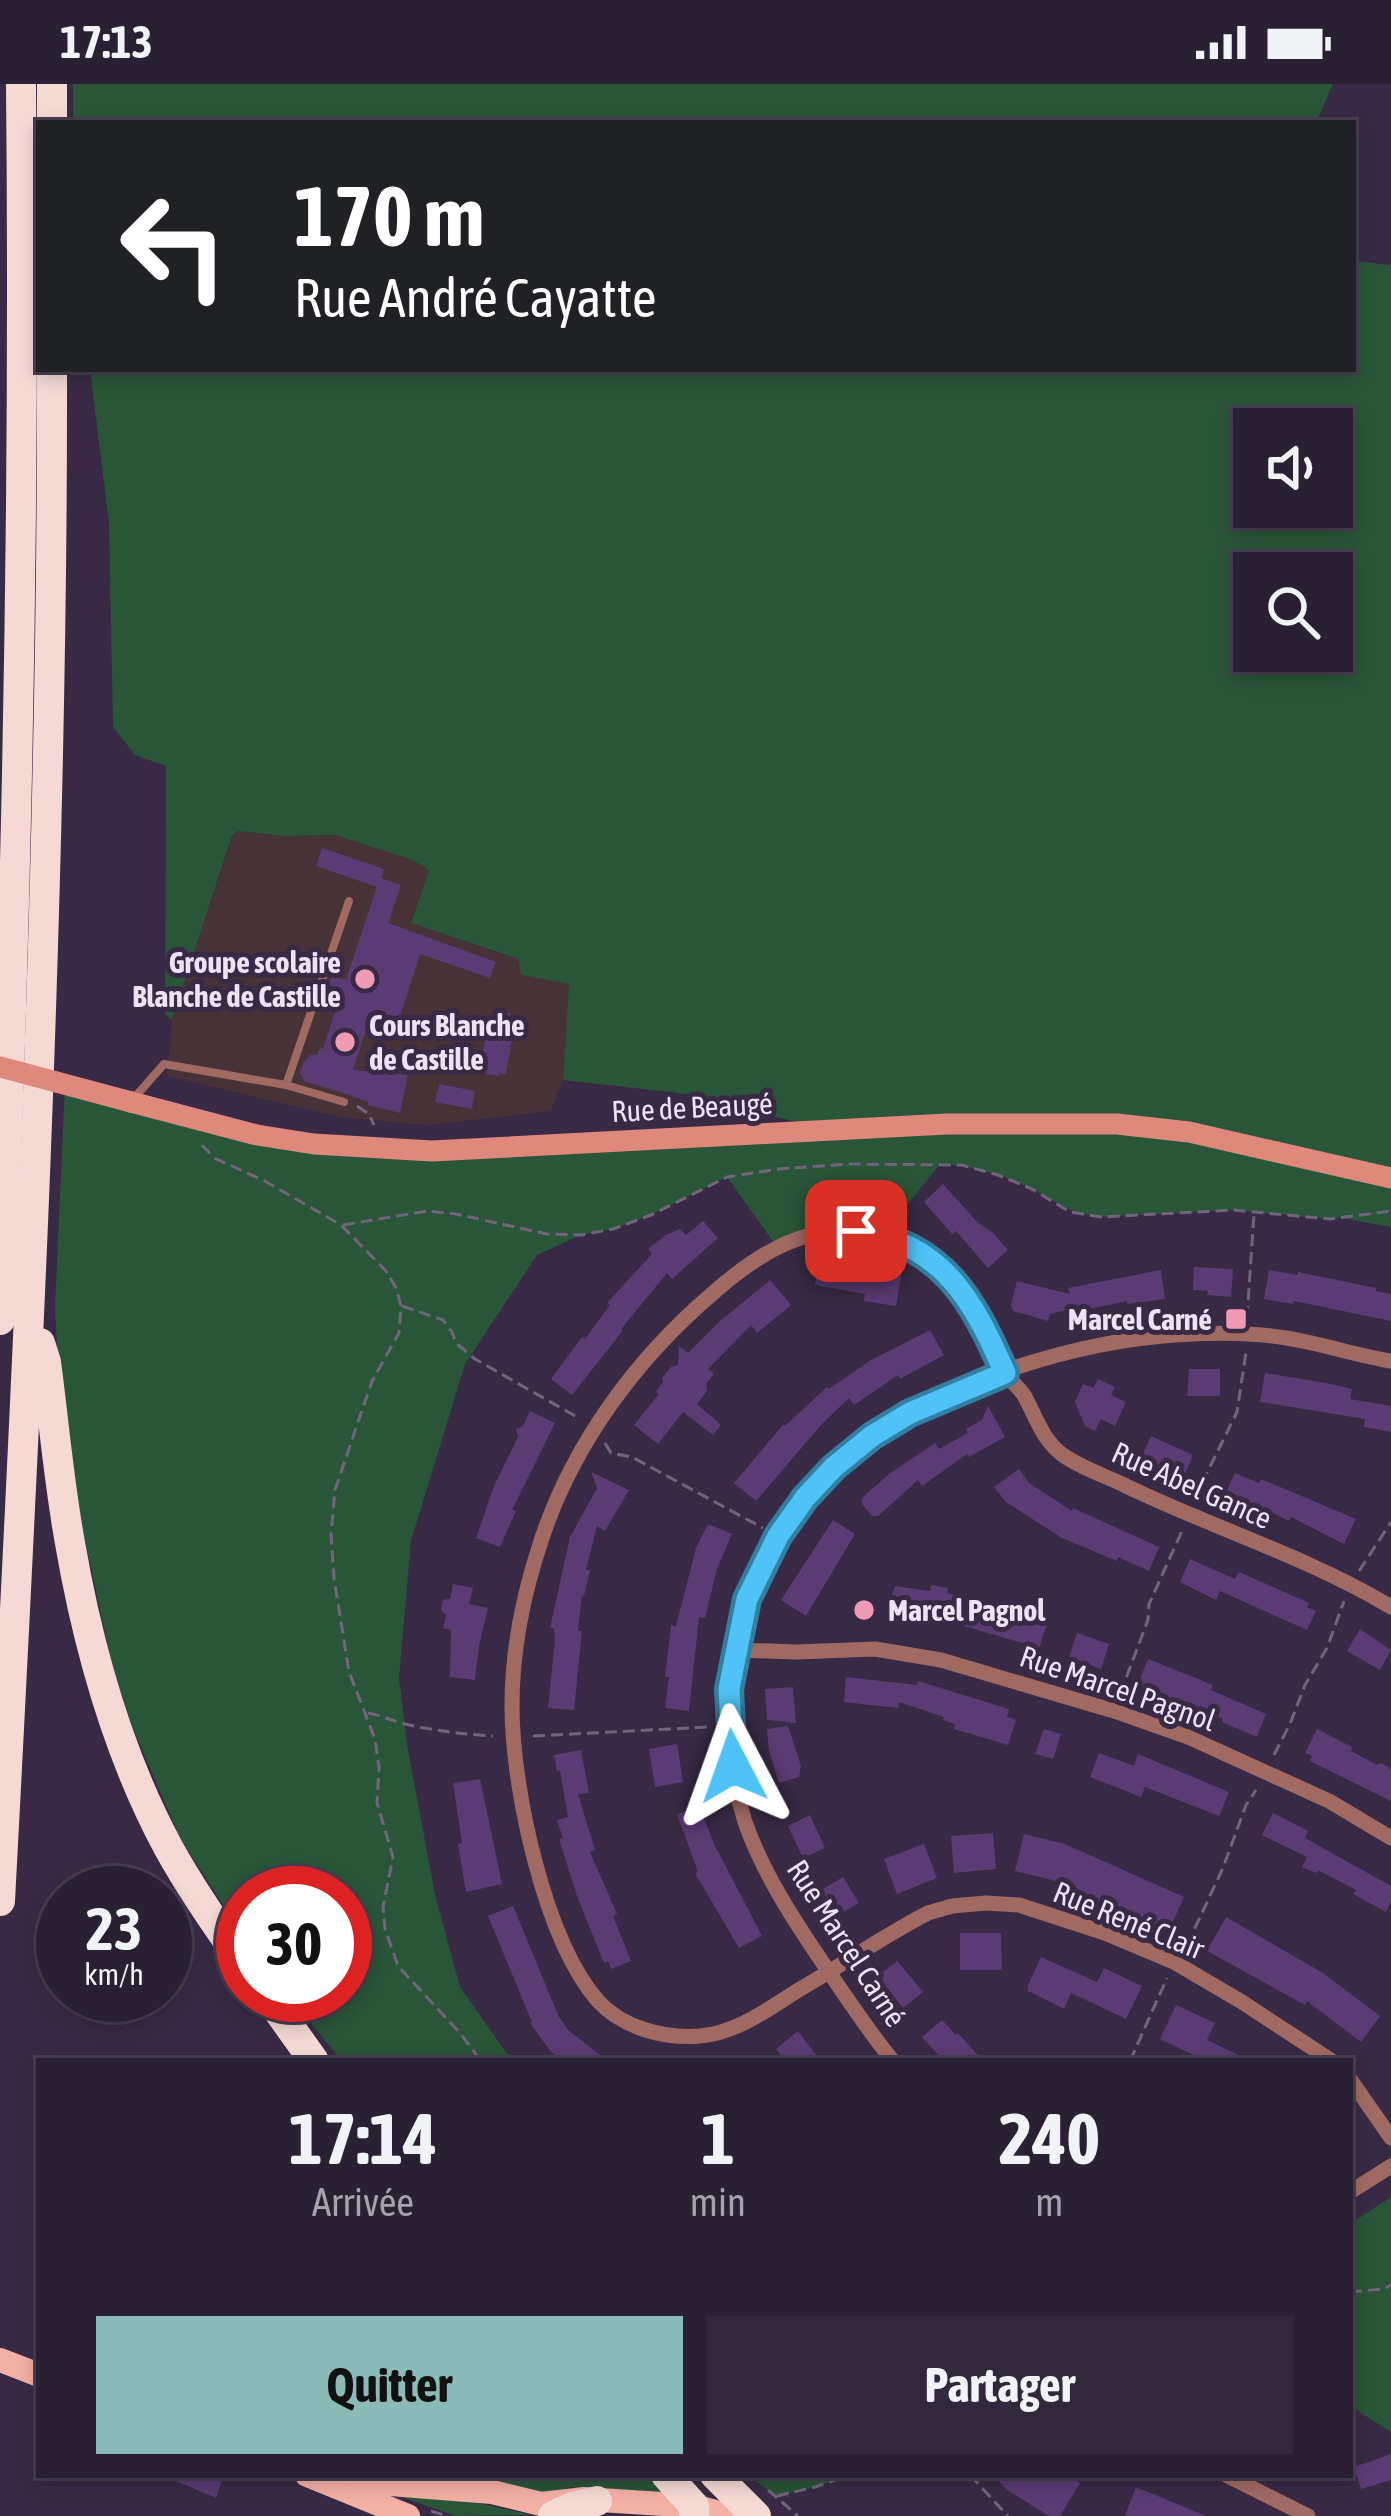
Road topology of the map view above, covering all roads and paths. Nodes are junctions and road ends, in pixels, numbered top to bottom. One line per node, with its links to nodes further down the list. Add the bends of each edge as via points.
1 (21, 84): 18 (highway, via 21,577)
2 (52, 84): 3 (highway)
3 (52, 120)
4 (52, 372): 17 (highway)
5 (349, 901): 7 (lane)
6 (0, 1067): 8 (street, Rue de Beaugé, bridge)
7 (286, 1085): 8 (lane, via 164,1064); 9 (lane)
8 (130, 1102): 10 (street, Rue de Beaugé)
9 (344, 1102): 11 (path, via 369,1114)
10 (198, 1120): 11 (street, Rue de Beaugé); 15 (path, via 201,1144 214,1158)
11 (378, 1149): 12 (street, Rue de Beaugé, via 1094,1124 1190,1132)
12 (1391, 1178)
13 (1391, 1211): 14 (path, via 1330,1219)
14 (1254, 1212): 15 (path, via 1101,1217 1070,1212 998,1174 962,1165 848,1164 727,1177 651,1215 581,1235 427,1211); 19 (path)
15 (341, 1225): 16 (path, via 386,1271)
16 (401, 1306): 22 (path, via 443,1320 475,1359); 30 (path, via 399,1333 366,1396 332,1511 345,1658)
17 (31, 1314): 35 (highway); 36 (highway, via 46,1362 70,1544 112,1712 168,1847)
18 (0, 1320)
19 (1247, 1334): 20 (street, Rue Marcel Carné); 21 (street, Rue Marcel Carné, via 1138,1338); 23 (path, via 1237,1412)
20 (1391, 1361)
21 (1005, 1373): 22 (street, Rue Abel Gance, via 969,1299 935,1262 877,1234 813,1234 764,1252 696,1307); 23 (street, Rue Abel Gance, via 1063,1455); 25 (street, Rue Marcel Carné, via 872,1436 834,1467)
22 (596, 1427): 25 (path, via 611,1453); 32 (street, Rue René Clair, via 543,1536 526,1594)
23 (1188, 1516): 26 (street, Rue Abel Gance); 29 (path)
24 (1391, 1522): 26 (path)
25 (778, 1536): 28 (street, Rue Marcel Carné, via 747,1599)
26 (1353, 1584): 27 (street, Rue Abel Gance); 33 (path)
27 (1391, 1607)
28 (737, 1650): 29 (street, Rue Marcel Pagnol, via 900,1652); 31 (street, Rue Marcel Carné)
29 (1114, 1712): 33 (street, Rue Marcel Pagnol)
30 (365, 1713): 32 (path, via 455,1734); 41 (path, via 393,1857 383,1907 391,1948)
31 (729, 1726): 32 (path); 38 (street, Rue Marcel Carné, via 756,1849)
32 (515, 1737): 38 (street, Rue René Clair, via 546,1897 583,1979 608,2010 664,2034 718,2033)
33 (1266, 1771): 34 (street, Rue Marcel Pagnol); 37 (path)
34 (1391, 1838)
35 (0, 1901)
36 (216, 1924)
37 (1174, 1961): 38 (street, Rue René Clair, via 1053,1914 986,1903 928,1913); 43 (path); 44 (street, Rue René Clair)
38 (829, 1972): 42 (street, Rue Marcel Carné)
39 (286, 2022): 40 (highway)
40 (312, 2058)
41 (479, 2058)
42 (891, 2058)
43 (1131, 2058)
44 (1327, 2058)
45 (1353, 2083): 46 (street)
46 (1391, 2138)
47 (1391, 2166): 48 (street)
48 (1353, 2190)
49 (1391, 2285): 50 (path)
50 (1353, 2292)
51 (0, 2360): 52 (main road)
52 (36, 2374)
53 (314, 2478): 62 (main road)
54 (365, 2478): 60 (main road, via 541,2504)
55 (721, 2478): 59 (highway)
56 (840, 2478): 59 (path)
57 (973, 2478): 66 (path)
58 (1232, 2478): 67 (street)
59 (765, 2499): 65 (path)
60 (598, 2501): 61 (main road); 63 (highway)
61 (677, 2503): 64 (main road)
62 (409, 2516)
63 (553, 2516)
64 (731, 2516)
65 (798, 2516)
66 (1008, 2516)
67 (1308, 2516)

